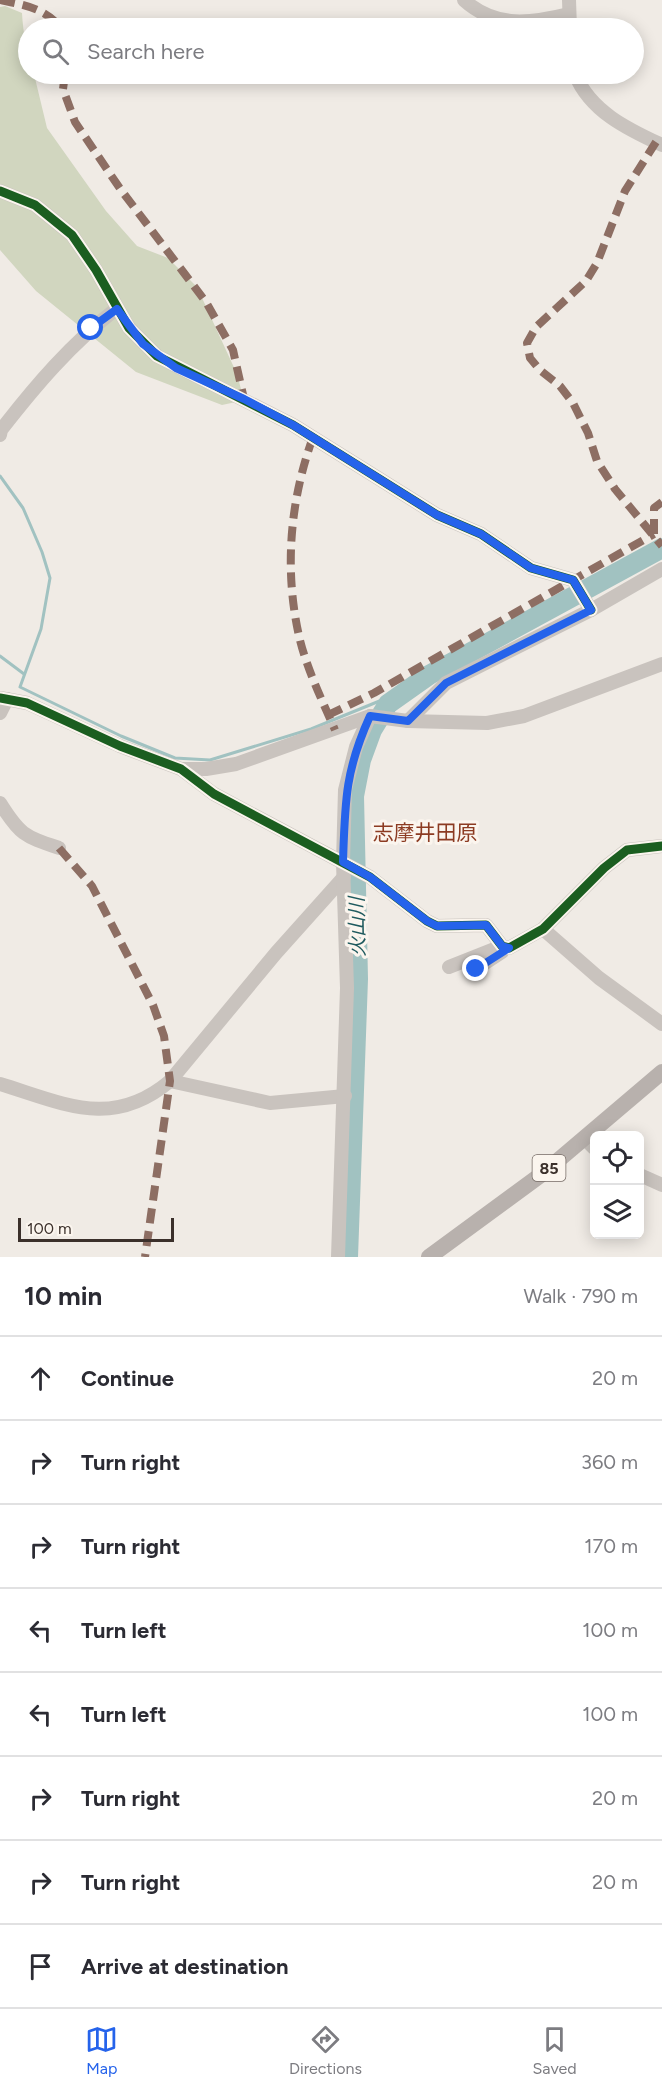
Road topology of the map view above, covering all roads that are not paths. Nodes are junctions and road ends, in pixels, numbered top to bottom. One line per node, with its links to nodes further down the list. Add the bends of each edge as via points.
1 (464, 0): 3 (street)
2 (569, 7): 4 (street)
3 (498, 18)
4 (545, 18)
5 (580, 84): 6 (street, via 596,107)
6 (662, 145)
7 (0, 191): 8 (street, via 34,205 72,235)
8 (117, 309): 9 (street, via 71,346); 12 (street, via 143,344 176,368 293,425 437,515 481,534 531,568 573,580)
9 (0, 429): 10 (street)
10 (0, 435)
11 (662, 569): 12 (street)
12 (589, 607): 17 (street, via 446,683)
13 (662, 663): 17 (street, via 524,716 487,723)
14 (4, 698): 15 (street); 18 (street, via 27,703)
15 (0, 713)
16 (370, 716): 17 (street); 18 (street, via 237,764); 22 (street, via 356,747 345,790)
17 (408, 721)
18 (181, 769): 22 (street, via 214,794)
19 (0, 803): 21 (street, via 24,836)
20 (662, 846): 24 (street, via 627,850)
21 (59, 848)
22 (343, 862): 23 (street); 25 (street, via 370,877 427,921 437,926 486,925)
23 (344, 877): 30 (street); 32 (street)
24 (543, 929): 25 (street); 28 (street, via 599,978)
25 (506, 947): 26 (street); 27 (street)
26 (449, 967)
27 (476, 969)
28 (662, 1024)
29 (662, 1072): 33 (main road, 85)
30 (170, 1081): 31 (street, via 133,1105 105,1110 70,1106); 32 (street, via 270,1103)
31 (0, 1083)
32 (345, 1096): 38 (street)
33 (603, 1131)
34 (590, 1144): 37 (main road, 85)
35 (644, 1178): 36 (street)
36 (662, 1185)
37 (441, 1254)
38 (338, 1257)

